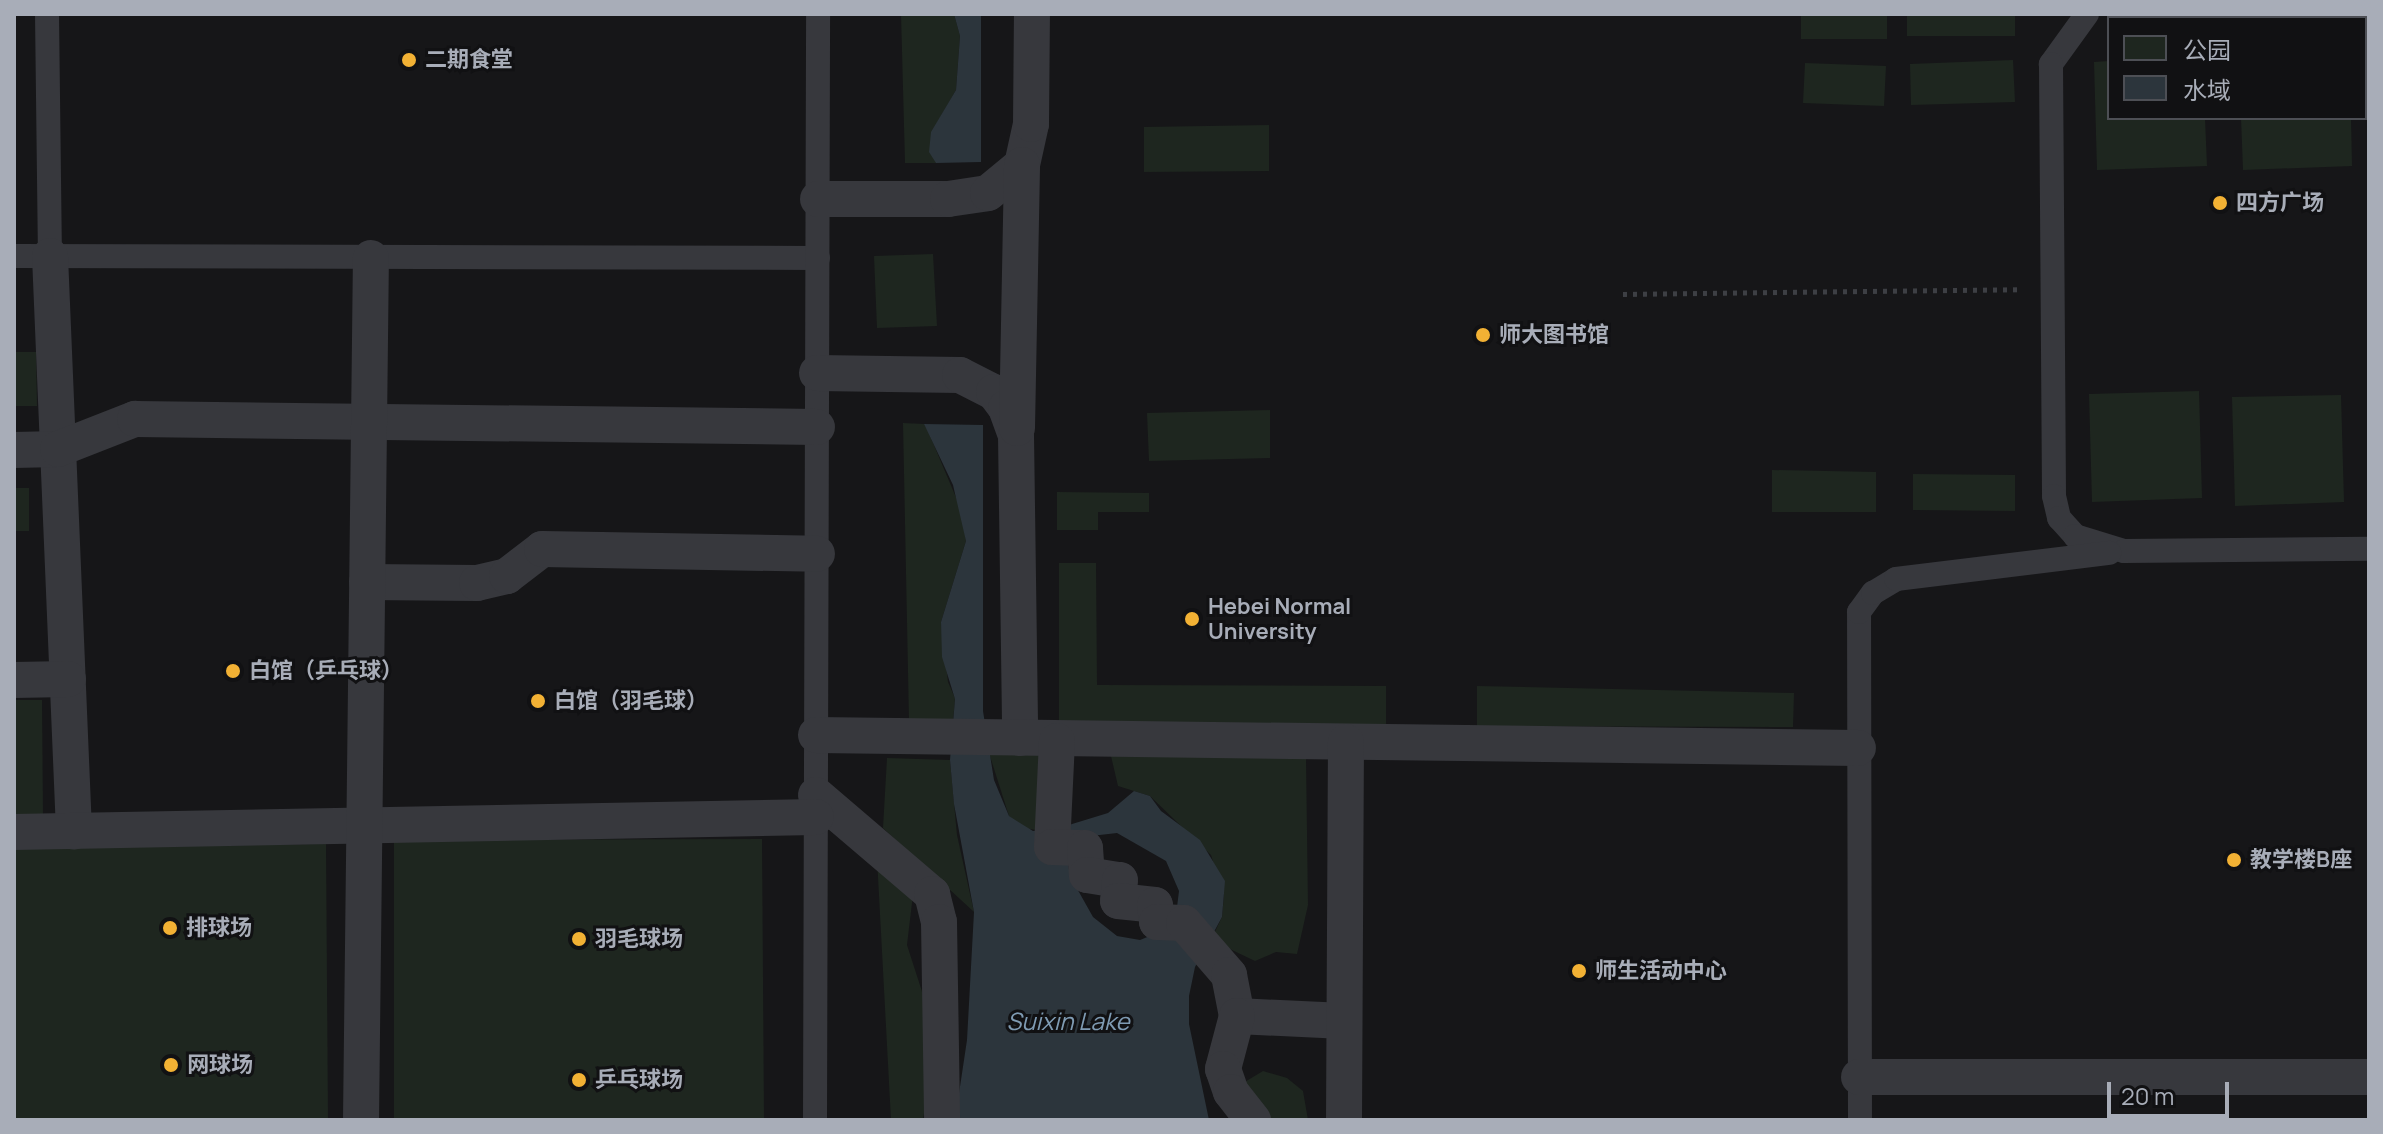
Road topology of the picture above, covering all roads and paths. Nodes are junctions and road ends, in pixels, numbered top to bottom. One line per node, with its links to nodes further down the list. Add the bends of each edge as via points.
1 (47, 14): 8 (lane)
2 (818, 14): 6 (lane)
3 (1032, 14): 5 (street, via 1031,124)
4 (2087, 14): 11 (lane, via 2051,64)
5 (1022, 165): 6 (street, via 988,193); 16 (street)
6 (818, 199): 10 (lane)
7 (14, 256): 8 (lane)
8 (50, 256): 9 (lane); 17 (street)
9 (371, 258): 10 (lane); 14 (street)
10 (818, 258): 13 (lane)
11 (2053, 289): 12 (path); 20 (lane, via 2054,496 2059,518 2075,536)
12 (1623, 294)
13 (817, 373): 15 (lane); 16 (street, via 975,380 994,392)
14 (369, 421): 15 (street); 17 (street, via 135,419); 22 (street)
15 (817, 427): 21 (lane)
16 (1016, 435): 26 (street)
17 (58, 449): 18 (street); 23 (street)
18 (14, 450)
19 (2369, 549): 20 (lane)
20 (2124, 551): 29 (lane, via 1932,572 1896,579 1873,593 1859,612)
21 (817, 554): 22 (street, via 542,549 507,576 477,583); 25 (lane)
22 (367, 582): 31 (street)
23 (68, 679): 24 (street); 32 (street)
24 (14, 680)
25 (816, 735): 26 (street); 30 (lane)
26 (1007, 738): 27 (street)
27 (1057, 741): 28 (street); 34 (street, via 1052,847 1085,848 1087,875 1120,880 1118,901 1155,905 1157,922 1184,923 1229,975)
28 (1346, 742): 29 (street); 35 (street)
29 (1858, 748): 36 (lane)
30 (816, 806): 31 (street); 39 (lane); 40 (street, via 932,894 939,922)
31 (364, 826): 32 (street); 38 (street)
32 (74, 831): 33 (street)
33 (14, 832)
34 (1237, 1016): 35 (street); 41 (street, via 1223,1069 1231,1092)
35 (1344, 1021): 42 (street)
36 (1859, 1077): 37 (street); 43 (lane)
37 (2369, 1077)
38 (361, 1120)
39 (815, 1120)
40 (942, 1120)
41 (1253, 1120)
42 (1344, 1120)
43 (1860, 1120)

